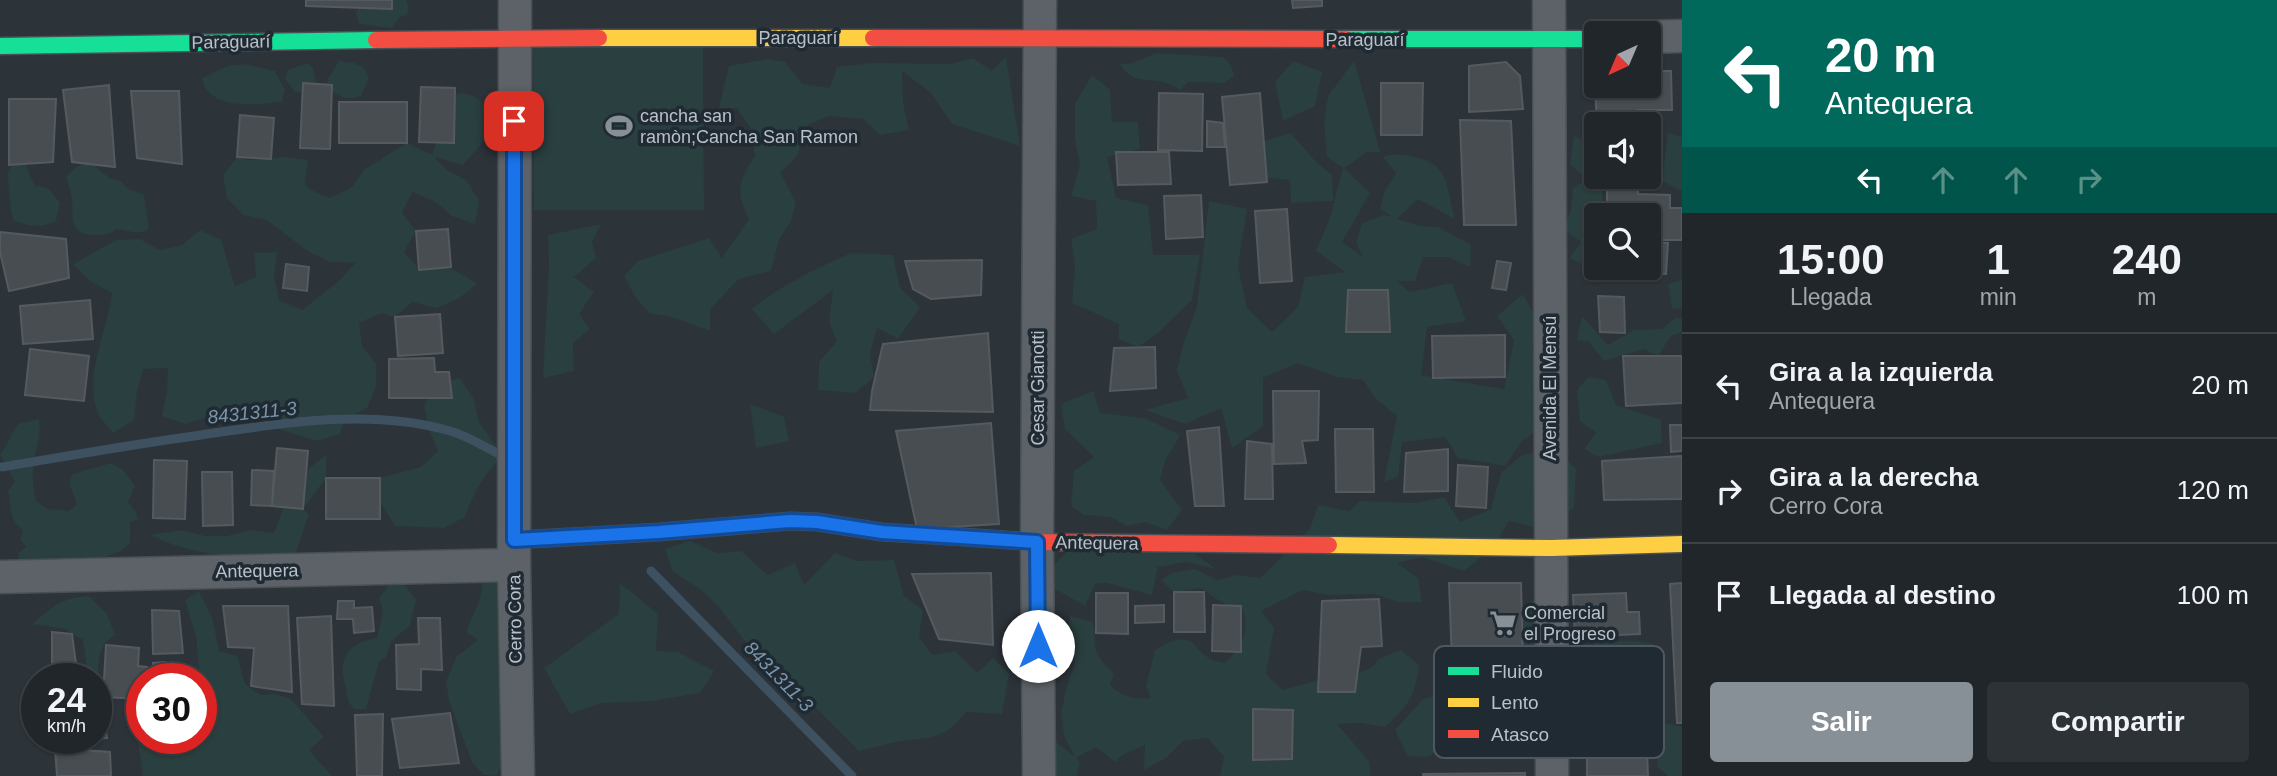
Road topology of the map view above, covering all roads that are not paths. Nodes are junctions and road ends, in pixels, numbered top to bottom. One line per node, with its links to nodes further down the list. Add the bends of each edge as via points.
1 (514, 0): 6 (street, Cerro Cora)
2 (1040, 0): 7 (street, Cesar Gianotti)
3 (1549, 0): 9 (street, Avenida El Mensú)
4 (1682, 36): 5 (street)
5 (1661, 37)
6 (514, 38): 7 (street, Paraguarí); 10 (street, Paraguarí); 14 (street, Cerro Cora)
7 (1041, 38): 9 (street, Paraguarí); 11 (street, Cesar Gianotti)
8 (1584, 39): 9 (street, Paraguarí)
9 (1548, 40): 13 (street, Avenida El Mensú)
10 (0, 46)
11 (1037, 542): 13 (street, Antequera); 14 (street, Antequera, via 790,521 659,532); 19 (street, Cesar Gianotti)
12 (1682, 544): 13 (street, Antequera)
13 (1551, 548): 16 (street, Avenida El Mensú)
14 (514, 552): 15 (street, Antequera); 18 (street, Cerro Cora)
15 (0, 577)
16 (1551, 646)
17 (1552, 758): 20 (street, Avenida El Mensú)
18 (518, 776)
19 (1039, 776)
20 (1552, 776)

